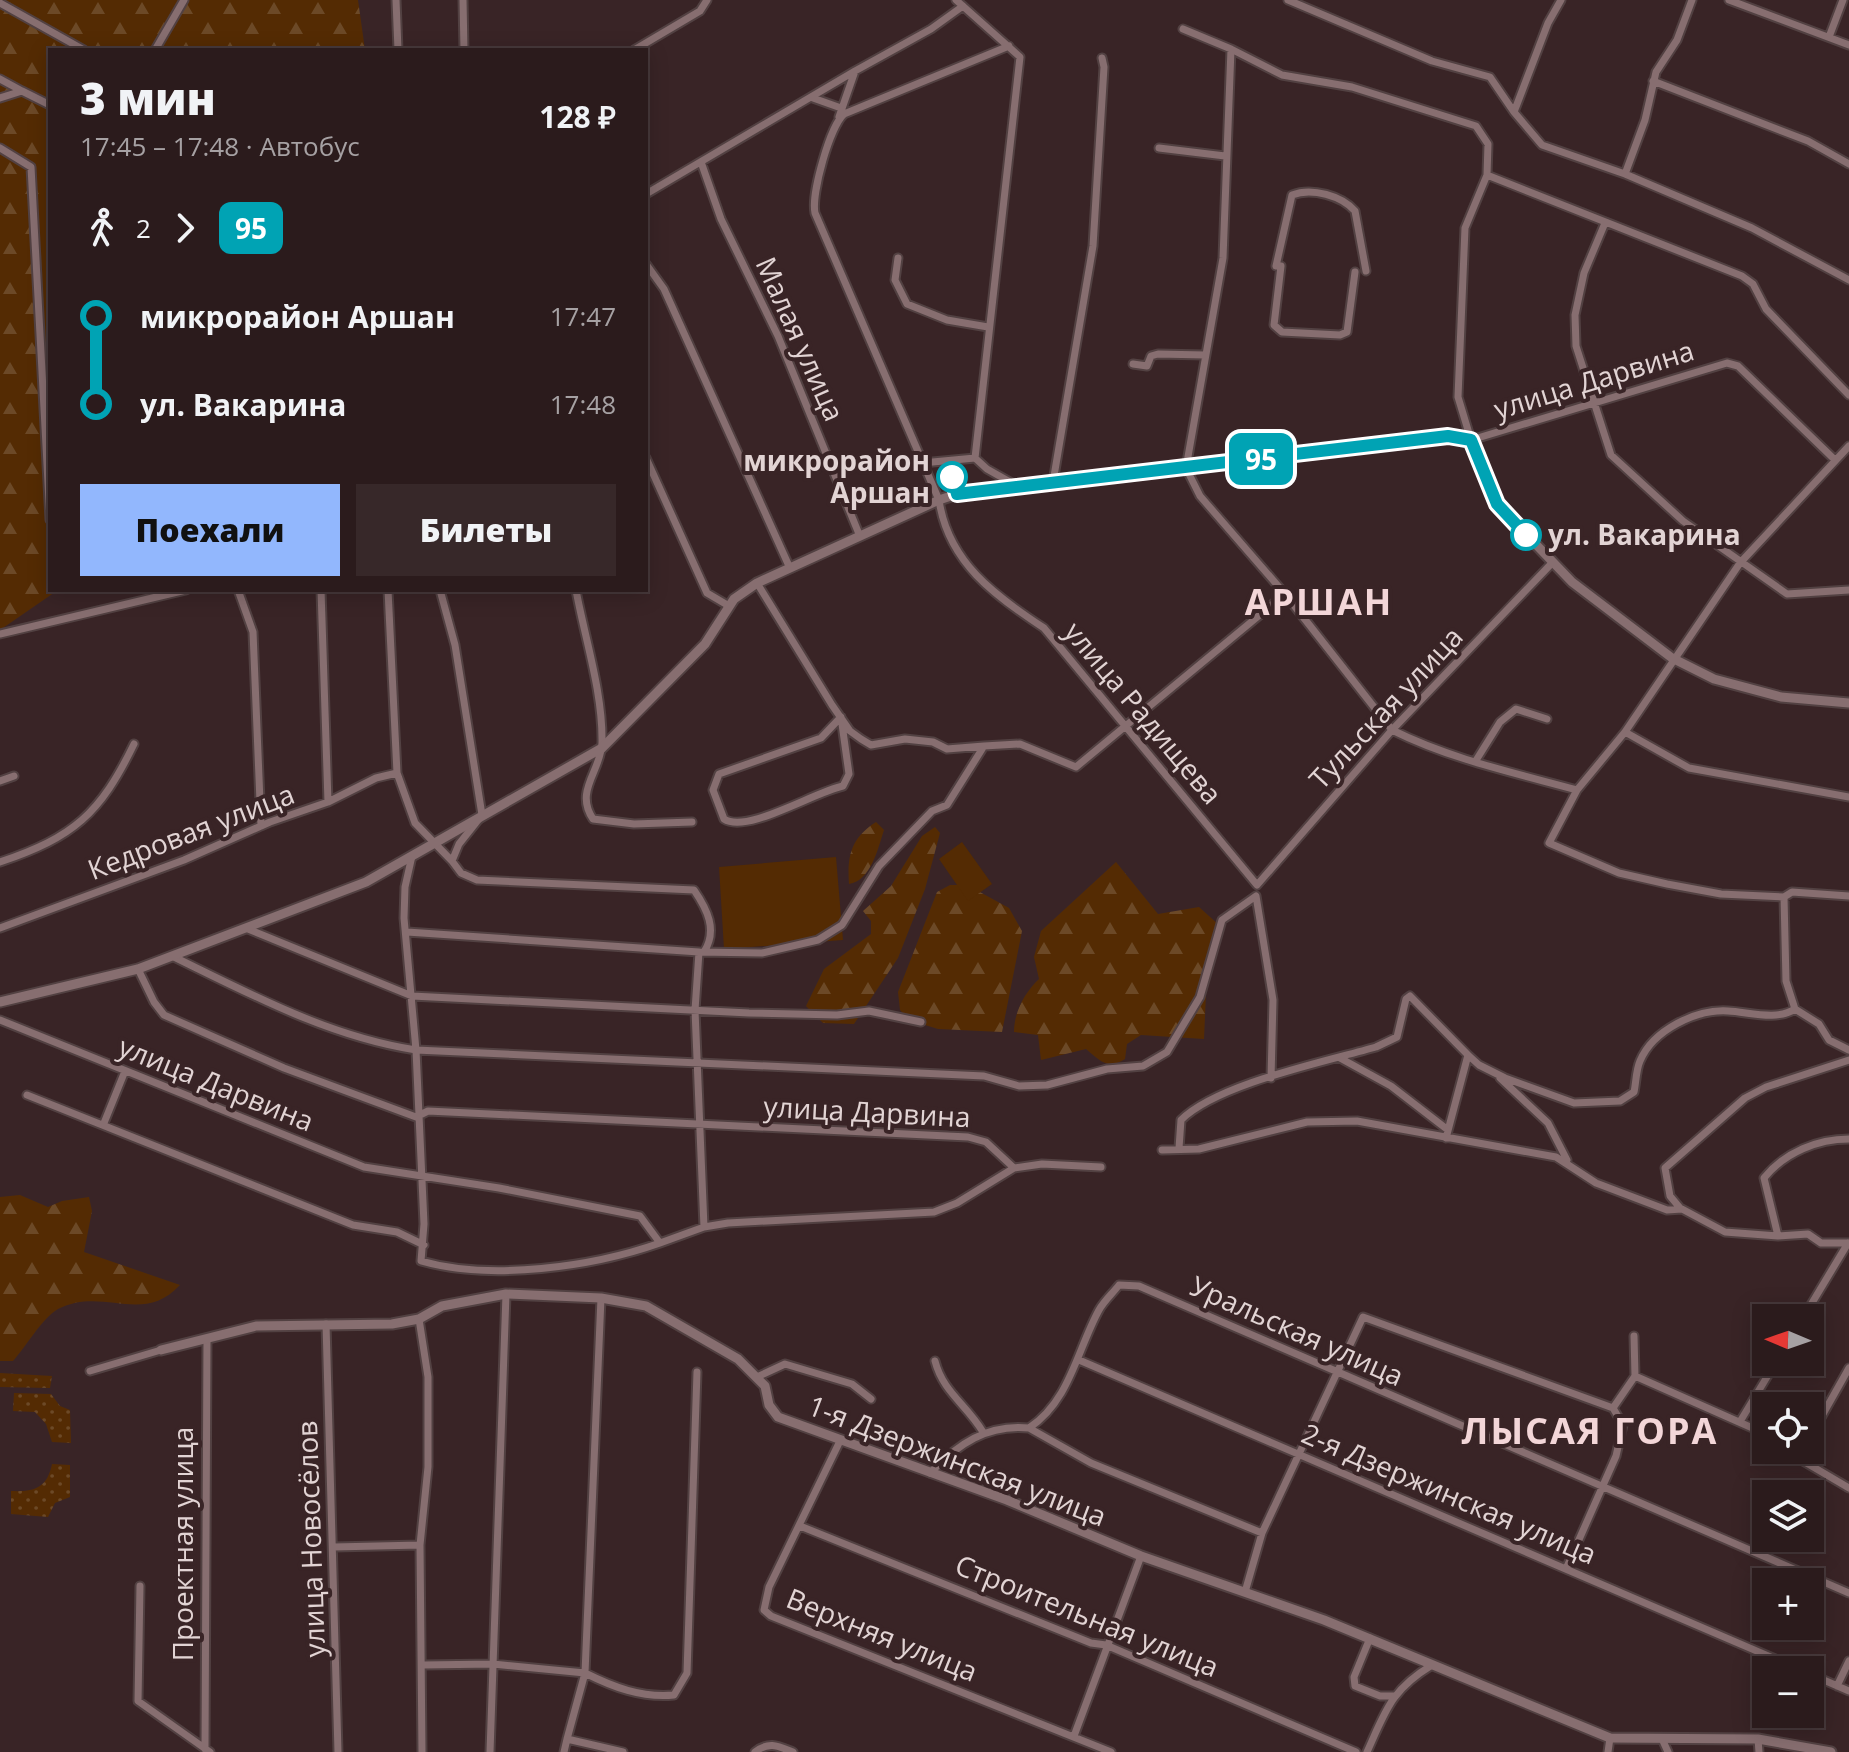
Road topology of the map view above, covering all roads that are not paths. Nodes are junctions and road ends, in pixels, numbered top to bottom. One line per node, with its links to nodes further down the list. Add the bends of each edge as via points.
1 (184, 0): 18 (street)
2 (396, 0): 19 (street)
3 (463, 0): 20 (street)
4 (707, 0): 21 (street, via 700,11)
5 (1288, 0): 32 (street, via 1432,61 1490,77)
6 (1561, 0): 32 (street)
7 (1692, 0): 26 (street)
8 (1729, 0): 12 (street)
9 (1843, 0): 14 (street)
10 (0, 3): 17 (street)
11 (960, 3): 16 (street); 24 (street, via 931,29)
12 (1749, 4): 14 (street)
13 (1183, 29): 22 (street)
14 (1829, 37): 15 (street)
15 (1849, 45)
16 (1009, 46): 33 (street); 48 (street, via 1020,57 1020,76)
17 (80, 48)
18 (156, 48)
19 (398, 48)
20 (464, 48)
21 (637, 48)
22 (1231, 49): 36 (street); 40 (street, via 1282,75 1352,87 1476,126 1488,144)
23 (1102, 58): 60 (street, via 1093,246)
24 (855, 71): 29 (street); 31 (street)
25 (0, 79): 27 (street)
26 (1653, 81): 38 (street, via 1808,141); 39 (street)
27 (22, 91): 28 (street); 30 (street)
28 (0, 98)
29 (813, 98): 31 (street); 37 (street)
30 (48, 104)
31 (841, 108): 33 (street)
32 (1514, 112): 39 (street, via 1542,145)
33 (838, 119): 58 (street, улица Радищева, via 814,199 815,213)
34 (0, 148): 61 (street, via 31,167)
35 (1159, 148): 36 (street)
36 (1225, 156): 49 (street, via 1223,258)
37 (701, 162): 41 (street); 64 (street, Малая улица)
38 (1849, 164)
39 (1625, 174): 47 (street, via 1752,228)
40 (1487, 175): 42 (street); 53 (street, via 1465,228 1458,397)
41 (648, 193)
42 (1605, 223): 51 (street, via 1742,276 1753,284 1766,309); 52 (street, via 1584,273 1575,315 1576,346)
43 (898, 258): 48 (street, via 895,280 907,304 947,320)
44 (648, 267): 67 (street, via 664,289)
45 (1366, 271): 46 (street, via 1355,211 1335,197 1301,191 1292,195 1274,325 1282,332 1347,332)
46 (1355, 272)
47 (1849, 280)
48 (988, 327): 55 (street)
49 (1205, 355): 50 (street, via 1158,354 1147,366); 59 (street)
50 (1133, 364)
51 (1849, 395)
52 (1593, 403): 53 (street, улица Дарвина); 56 (street, улица Дарвина, via 1727,363 1738,366); 66 (street, via 1611,455 1683,521)
53 (1471, 440): 59 (street, улица Дарвина, via 1448,436); 65 (street, via 1497,504)
54 (1849, 446): 56 (street)
55 (975, 458): 58 (street); 62 (street)
56 (1834, 459): 66 (street)
57 (648, 462): 77 (street, via 707,593)
58 (922, 463): 63 (street, улица Радищева)
59 (1186, 468): 60 (street, улица Дарвина); 76 (street, via 1200,496)
60 (1053, 482): 62 (street, улица Дарвина)
61 (48, 483)
62 (1019, 487): 63 (street, улица Дарвина)
63 (939, 500): 64 (street, улица Дарвина); 83 (street, улица Радищева, via 961,559 1008,604 1044,628)
64 (859, 534): 67 (street, улица Дарвина)
65 (1552, 563): 79 (street); 84 (street, Тульская улица)
66 (1740, 563): 69 (street, via 1787,594); 79 (street)
67 (789, 566): 68 (street, улица Дарвина)
68 (757, 583): 77 (street, улица Дарвина); 81 (street)
69 (1849, 590)
70 (178, 592): 78 (street)
71 (239, 592): 98 (street, via 253,632)
72 (321, 592): 95 (street)
73 (388, 592): 90 (street)
74 (441, 592): 96 (street, via 455,645)
75 (576, 592): 88 (street, via 602,723)
76 (1285, 594): 83 (street); 84 (street)
77 (729, 606): 88 (street, улица Дарвина, via 705,644)
78 (0, 634)
79 (1672, 658): 80 (street, via 1714,679 1781,697); 85 (street)
80 (1849, 703)
81 (841, 717): 81 (street, via 821,738 719,774 713,790 724,819 744,824 843,786 849,774); 87 (street, via 850,731 871,745 905,739 947,749)
82 (1547, 719): 89 (street, via 1516,709 1500,722)
83 (1125, 724): 87 (street, via 1076,767 1020,744); 103 (street, улица Радищева)
84 (1392, 730): 89 (street); 103 (street, Тульская улица)
85 (1625, 732): 93 (street); 94 (street, via 1689,768)
86 (134, 744): 102 (street, via 89,817 50,844)
87 (984, 746): 109 (street, via 947,805 932,811 879,866 842,925 818,940 762,953)
88 (602, 748): 96 (street, улица Дарвина); 97 (street, via 585,799 593,819)
89 (1475, 762): 93 (street)
90 (397, 773): 95 (street, Кедровая улица); 99 (street, via 410,814)
91 (14, 776): 92 (street)
92 (0, 781)
93 (1577, 790): 105 (street, via 1549,843 1619,873 1721,894)
94 (1849, 797)
95 (328, 802): 98 (street, Кедровая улица)
96 (482, 815): 99 (street, улица Дарвина); 101 (street, улица Дарвина)
97 (692, 822)
98 (261, 826): 106 (street, Кедровая улица)
99 (432, 843): 100 (street); 101 (street)
100 (413, 854): 107 (street, via 340,894); 108 (street, via 404,902)
101 (452, 861): 109 (street, via 461,873 477,880 694,890 710,918 710,944)
102 (0, 862)
103 (1257, 885)
104 (1849, 896): 105 (street, via 1792,892)
105 (1784, 897): 114 (street, via 1786,981)
106 (0, 928)
107 (248, 929): 110 (street); 112 (street)
108 (407, 932): 109 (street); 112 (street)
109 (702, 952): 115 (street)
110 (172, 956): 111 (street); 118 (street, улица Дарвина, via 253,996 370,1043)
111 (138, 969): 113 (street); 128 (street, улица Дарвина, via 164,1015 284,1068)
112 (412, 996): 115 (street); 118 (street)
113 (0, 1002)
114 (1795, 1009): 119 (street, via 1819,1024 1829,1040); 125 (street, via 1786,1015 1724,1011 1689,1016 1651,1044 1639,1062 1634,1092 1620,1101 1574,1103)
115 (695, 1010): 117 (street, via 837,1015 869,1011); 123 (street)
116 (0, 1020): 124 (street, улица Дарвина)
117 (921, 1022)
118 (416, 1050): 123 (street, улица Дарвина); 128 (street)
119 (1849, 1050)
120 (1468, 1055): 121 (street, via 1410,996 1397,1037); 125 (street); 131 (street)
121 (1340, 1058): 126 (street); 131 (street, via 1391,1086)
122 (1849, 1060): 139 (street, via 1745,1098 1665,1168 1670,1196)
123 (697, 1065): 126 (street, улица Дарвина, via 984,1076 1019,1086 1143,1066 1167,1052 1200,997 1222,920 1256,896 1273,1000); 130 (street)
124 (125, 1071): 129 (street); 138 (street, улица Дарвина, via 364,1167)
125 (1496, 1074): 135 (street, via 1548,1123)
126 (1271, 1078): 133 (street, via 1192,1108 1181,1120)
127 (27, 1095): 129 (street)
128 (416, 1117): 130 (street, улица Дарвина, via 428,1111); 138 (street)
129 (104, 1123): 144 (street, via 353,1225 397,1232)
130 (698, 1125): 137 (street, улица Дарвина, via 968,1137 986,1142); 140 (street)
131 (1447, 1134): 133 (street, via 1343,1120 1307,1122 1199,1149); 135 (street)
132 (1849, 1139): 141 (street, via 1826,1139 1796,1152 1764,1178)
133 (1179, 1148): 134 (street)
134 (1162, 1150)
135 (1567, 1161): 139 (street, via 1596,1183 1667,1210)
136 (1101, 1167): 137 (street)
137 (1014, 1168): 140 (street, via 934,1212 774,1218)
138 (419, 1176): 142 (street, улица Дарвина, via 640,1216); 144 (street)
139 (1682, 1209): 141 (street, via 1725,1232)
140 (704, 1227): 142 (street)
141 (1778, 1236): 143 (street, via 1808,1234 1821,1243)
142 (660, 1243): 144 (street, via 592,1261 494,1271 421,1261)
143 (1849, 1243): 147 (street)
144 (424, 1245)
145 (506, 1294): 146 (street, 1-я Дзержинская улица); 148 (street, 1-я Дзержинская улица, via 442,1306); 188 (street)
146 (601, 1298): 161 (street, 1-я Дзержинская улица, via 646,1306 697,1332); 191 (street)
147 (1812, 1304)
148 (419, 1319): 149 (street, 1-я Дзержинская улица); 177 (street, via 428,1377 428,1467)
149 (326, 1324): 151 (street, 1-я Дзержинская улица, via 256,1326); 178 (street, улица Новосёлов)
150 (1634, 1336): 159 (street)
151 (207, 1339): 152 (street, 1-я Дзержинская улица); 201 (street, Проектная улица)
152 (161, 1350): 156 (street, 1-я Дзержинская улица)
153 (1079, 1360): 158 (street, Уральская улица, via 1100,1308 1127,1283); 167 (street, Уральская улица, via 1049,1413); 170 (street, 2-я Дзержинская улица)
154 (935, 1361): 168 (street, via 940,1382)
155 (1849, 1368): 164 (street)
156 (90, 1371)
157 (697, 1372): 191 (street, via 687,1673 674,1695 657,1697 610,1686)
158 (1336, 1373): 163 (street, via 1363,1317); 170 (street); 173 (street, Уральская улица)
159 (1635, 1376): 163 (street); 165 (street)
160 (1768, 1376): 165 (street)
161 (757, 1377): 162 (street, via 785,1364 852,1384); 169 (street, 1-я Дзержинская улица, via 772,1413)
162 (871, 1399)
163 (1613, 1408): 173 (street, via 1621,1417 1622,1432)
164 (1824, 1412)
165 (1741, 1420): 166 (street)
166 (1752, 1426)
167 (1029, 1428): 168 (street); 176 (street, via 1091,1463)
168 (983, 1432): 172 (street, via 948,1454)
169 (840, 1441): 172 (street, 1-я Дзержинская улица); 175 (street, Верхняя улица)
170 (1298, 1452): 176 (street); 180 (street, 2-я Дзержинская улица)
171 (1814, 1464): 174 (street)
172 (930, 1473): 179 (street, 1-я Дзержинская улица)
173 (1601, 1487): 180 (street); 183 (street, Уральская улица)
174 (1849, 1488)
175 (800, 1526): 185 (street, Строительная улица); 196 (street, Верхняя улица, via 764,1604 771,1616)
176 (1262, 1533): 182 (street)
177 (420, 1545): 178 (street); 189 (street)
178 (334, 1547): 203 (street, улица Новосёлов)
179 (1141, 1556): 182 (street, 1-я Дзержинская улица); 185 (street)
180 (1566, 1569): 186 (street, 2-я Дзержинская улица)
181 (140, 1586): 201 (street, via 138,1701)
182 (1245, 1592): 184 (street, 1-я Дзержинская улица)
183 (1849, 1593)
184 (1370, 1638): 190 (street, 1-я Дзержинская улица); 195 (street, via 1355,1686)
185 (1106, 1645): 196 (street); 211 (street, Строительная улица)
186 (1768, 1656)
187 (1849, 1661): 193 (street)
188 (493, 1664): 189 (street); 191 (street); 205 (street)
189 (423, 1665): 204 (street)
190 (1432, 1665): 195 (street, via 1405,1681); 197 (street, 1-я Дзержинская улица)
191 (585, 1673): 198 (street)
192 (1824, 1680): 193 (street)
193 (1837, 1686): 194 (street)
194 (1849, 1691)
195 (1395, 1696): 212 (street)
196 (1074, 1736): 210 (street, Верхняя улица)
197 (1610, 1738): 200 (street, 1-я Дзержинская улица); 213 (street)
198 (567, 1739): 206 (street); 207 (street)
199 (1758, 1739): 200 (street, 1-я Дзержинская улица); 202 (street, 1-я Дзержинская улица); 215 (street)
200 (1663, 1741): 214 (street)
201 (208, 1750)
202 (1809, 1750): 216 (street, 1-я Дзержинская улица)
203 (338, 1752)
204 (422, 1752)
205 (490, 1752)
206 (564, 1752)
207 (623, 1752)
208 (755, 1752): 209 (street, via 774,1744)
209 (793, 1752)
210 (1111, 1752)
211 (1356, 1752)
212 (1367, 1752)
213 (1608, 1752)
214 (1668, 1752)
215 (1759, 1752)
216 (1831, 1752)

